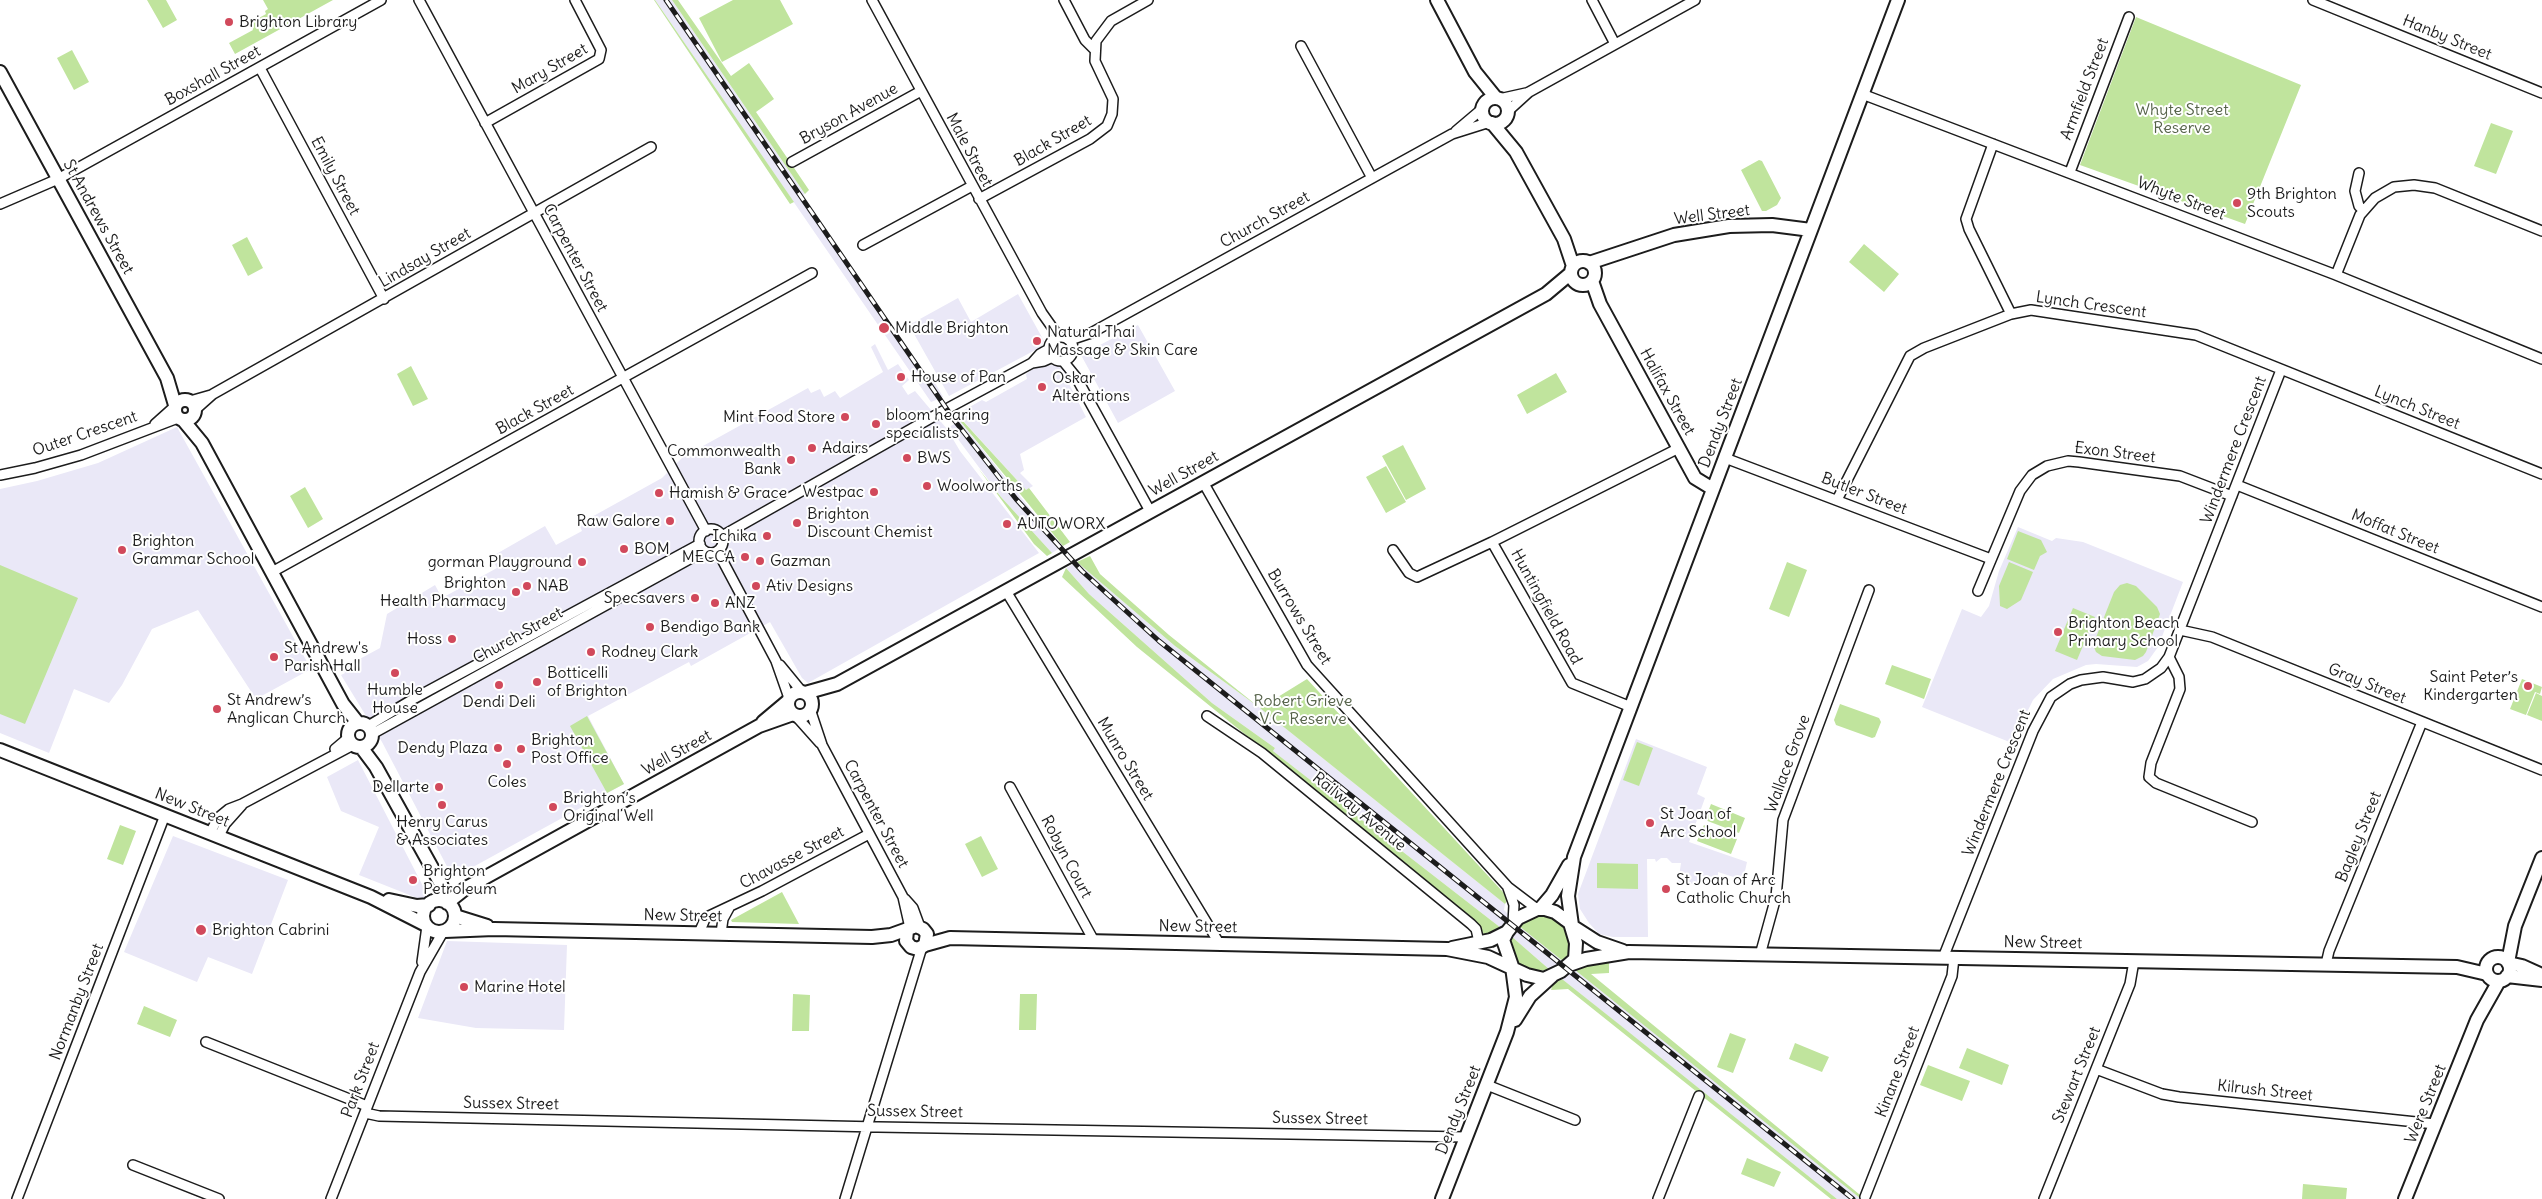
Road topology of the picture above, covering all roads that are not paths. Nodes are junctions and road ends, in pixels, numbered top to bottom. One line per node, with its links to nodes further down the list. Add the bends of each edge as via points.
1 (381, 0): 16 (street, Boxshall Street)
2 (419, 0): 24 (street, Carpenter Street)
3 (575, 0): 24 (street, Mary Street, via 601,50 599,60)
4 (872, 0): 18 (street, Male Street)
5 (1064, 0): 15 (street, Black Street, via 1085,40)
6 (1148, 0): 15 (street, via 1111,21 1100,34)
7 (1437, 0): 22 (street)
8 (1592, 0): 13 (street)
9 (1695, 0): 13 (street, Church Street)
10 (1898, 0): 21 (street, Dendy Street)
11 (2313, 0): 20 (street, Hanby Street)
12 (2129, 17): 31 (street, Armfield Street)
13 (1615, 44): 19 (street, Church Street)
14 (1301, 46): 33 (street)
15 (1094, 49): 36 (street, Black Street, via 1113,99 1107,126 1090,139)
16 (260, 68): 34 (street, Boxshall Street); 46 (street, Emily Street)
17 (0, 72): 34 (street, St Andrews Street)
18 (921, 91): 30 (street, Bryson Avenue); 35 (street, Male Street)
19 (1529, 92): 22 (street, Church Street); 23 (street, Church Street)
20 (2542, 93)
21 (1862, 94): 27 (street, Whyte Street); 40 (street, Dendy Street)
22 (1490, 102): 23 (street, via 1505,104); 25 (street, via 1484,117); 26 (street, Church Street)
23 (1507, 114): 25 (street, via 1500,122); 29 (street, Halifax Street)
24 (485, 122): 39 (street, Carpenter Street)
25 (1491, 123): 26 (street, Church Street); 29 (street, Halifax Street)
26 (1452, 134): 33 (street, Church Street)
27 (1993, 144): 31 (street, Whyte Street); 47 (street, via 1966,219)
28 (651, 147): 39 (street, Lindsay Street)
29 (1516, 152): 44 (street, Halifax Street)
30 (792, 162)
31 (2070, 172): 45 (street, Whyte Street)
32 (2359, 173): 38 (street, via 2355,191 2359,206)
33 (1372, 178): 49 (street, Church Street, via 1091,333)
34 (58, 179): 37 (street, Boxshall Street); 53 (street, St Andrews Street)
35 (972, 186): 36 (street, Male Street); 42 (street)
36 (979, 199): 48 (street, Male Street, via 1042,313)
37 (0, 204)
38 (2364, 210): 41 (street, via 2375,198 2394,187 2424,186); 45 (street, via 2356,222)
39 (534, 214): 46 (street, Lindsay Street); 52 (street, Carpenter Street)
40 (1811, 230): 44 (street, Well Street, via 1772,225 1730,226 1674,235 1620,254); 55 (street, Dendy Street)
41 (2542, 231)
42 (863, 246)
43 (812, 273): 52 (street, Black Street)
44 (1582, 273): 54 (street, Halifax Street); 58 (street, Well Street)
45 (2336, 275): 50 (street, Whyte Street)
46 (384, 299): 53 (street, Lindsay Street)
47 (2011, 314): 51 (street, Lynch Crescent, via 2042,311 2192,334); 62 (street, Lynch Crescent, via 1910,356)
48 (1053, 346): 49 (street); 49 (street); 65 (street, via 1044,361 1032,362)
49 (1069, 351): 63 (street, via 1076,377)
50 (2542, 358)
51 (2281, 370): 56 (street, Lynch Street); 59 (street, Windermere Crescent)
52 (623, 378): 64 (street, Carpenter Street); 71 (street, Black Street)
53 (185, 409): 57 (street, Outer Crescent, via 151,427 81,455); 71 (street, St Andrews Street)
54 (1679, 448): 60 (street, Halifax Street, via 1695,478); 66 (street, Huntingfield Road)
55 (1725, 458): 60 (street, Dendy Street); 62 (street, Butler Street)
56 (2542, 474)
57 (0, 475)
58 (1203, 482): 63 (street, Well Street); 101 (street, Burrows Street, via 1307,665)
59 (2237, 485): 61 (street, Windermere Crescent); 75 (street, Moffat Street)
60 (1714, 489): 82 (street, Dendy Street)
61 (2232, 496): 70 (street, Exon Street, via 2180,476 2079,462 2058,463 2039,470 2026,482); 76 (street, Windermere Crescent)
62 (1837, 500): 70 (street, Butler Street)
63 (1150, 511): 72 (street, Well Street)
64 (706, 531): 65 (street, via 717,531); 67 (street, via 700,536)
65 (722, 536): 69 (street, via 724,543)
66 (1492, 542): 68 (street, Huntingfield Road, via 1417,577 1409,573); 82 (street, Huntingfield Road, via 1572,684)
67 (702, 548): 69 (street, via 711,554); 88 (street, Church Street, via 415,698)
68 (1393, 550)
69 (718, 552): 78 (street)
70 (1991, 559): 74 (street, Exon Street)
71 (272, 572): 88 (street, St Andrews Street)
72 (1006, 590): 79 (street, Well Street); 119 (street, Munro Street)
73 (1869, 590): 122 (street, Wallace Grove, via 1783,820 1776,897)
74 (1978, 591)
75 (2542, 607)
76 (2180, 630): 77 (street, Windermere Crescent); 86 (street, Gray Street, via 2212,637)
77 (2169, 657): 94 (street, via 2179,677 2180,688 2150,764 2150,777 2156,784); 123 (street, Windermere Crescent, via 2161,668 2145,679 2133,682 2103,677 2081,680 2051,697 2033,731)
78 (776, 661): 80 (street); 81 (street)
79 (837, 684): 80 (street, Well Street); 83 (street, Well Street)
80 (804, 693): 81 (street, via 795,693); 83 (street, via 810,698)
81 (789, 699): 84 (street, via 788,709); 87 (street, Well Street)
82 (1631, 707): 97 (street, Dendy Street)
83 (811, 709): 84 (street, via 802,716); 89 (street, Carpenter Street)
84 (794, 715): 87 (street, Well Street); 89 (street, Carpenter Street)
85 (1207, 716): 120 (street, Railway Avenue, via 1262,753 1471,924 1476,930)
86 (2422, 722): 91 (street, Gray Street); 127 (street, Bagley Street)
87 (759, 726): 100 (street, Well Street)
88 (360, 735): 96 (street, Church Street, via 328,756 223,812); 99 (street, St Andrews Street)
89 (822, 745): 95 (street, Carpenter Street)
90 (0, 750): 93 (street, New Street)
91 (2542, 770)
92 (1010, 787): 118 (street, Robyn Court)
93 (165, 815): 96 (street, New Street); 148 (street, Normanby Street)
94 (2252, 822)
95 (869, 834): 106 (street, Chavasse Street); 117 (street, Carpenter Street, via 903,897)
96 (214, 835): 103 (street, New Street)
97 (1574, 857): 107 (street, Dendy Street, via 1554,891); 110 (street, Dendy Street, via 1568,896)
98 (2542, 858): 111 (street)
99 (430, 868): 102 (street, via 451,887); 104 (street, St Andrews Street); 105 (street, St Andrews Street, via 435,889)
100 (480, 882): 102 (street, Well Street); 108 (street, Well Street, via 459,905)
101 (1508, 887): 107 (street, Burrows Street); 112 (street, Burrows Street, via 1514,905)
102 (466, 888): 104 (street, Well Street)
103 (372, 896): 105 (street, New Street, via 412,905); 109 (street, New Street)
104 (447, 902): 105 (street); 108 (street)
105 (430, 904): 109 (street, via 424,916)
106 (729, 908): 115 (street, Chavasse Street, via 705,919); 116 (street, Chavasse Street)
107 (1538, 909): 110 (street, via 1555,912); 112 (street)
108 (455, 915): 113 (street, New Street); 114 (street, via 452,925)
109 (426, 925): 114 (street, via 434,931); 131 (street, Park Street)
110 (1572, 926): 121 (street, New Street, via 1600,944); 128 (street, via 1577,948)
111 (2515, 926): 124 (street); 126 (street)
112 (1510, 927): 120 (street, New Street); 129 (street, via 1503,943)
113 (494, 929): 114 (street, New Street); 115 (street, New Street)
114 (444, 932): 131 (street, Park Street)
115 (699, 933): 116 (street, New Street)
116 (721, 933): 117 (street, New Street)
117 (916, 938): 118 (street, New Street); 144 (street, via 913,973)
118 (1094, 941): 119 (street, New Street)
119 (1219, 943): 120 (street, New Street)
120 (1479, 949): 129 (street, New Street)
121 (1629, 952): 122 (street, New Street); 128 (street, New Street)
122 (1760, 955): 123 (street, New Street)
123 (1948, 958): 125 (street, New Street); 147 (street, Kinane Street, via 1952,976)
124 (2492, 959): 126 (street, via 2502,958); 130 (street, New Street); 134 (street, via 2486,967)
125 (2134, 961): 127 (street, New Street); 138 (street, Stewart Street, via 2130,984)
126 (2508, 962): 132 (street); 134 (street, via 2510,970)
127 (2326, 964): 130 (street, New Street)
128 (1570, 965): 133 (street)
129 (1512, 966): 133 (street, via 1533,977 1544,979); 136 (street, Dendy Street, via 1516,994)
130 (2457, 967): 134 (street, New Street)
131 (420, 972): 141 (street, Park Street)
132 (2542, 975)
133 (1553, 976): 136 (street, Dendy Street, via 1530,996)
134 (2495, 977): 135 (street, New Street); 143 (street, Were Street)
135 (2542, 980)
136 (1507, 1032): 139 (street, Dendy Street)
137 (206, 1042): 141 (street, Sussex Street)
138 (2096, 1069): 143 (street, Kilrush Street, via 2174,1096); 154 (street, Stewart Street)
139 (1487, 1085): 142 (street); 145 (street, Dendy Street)
140 (1699, 1096): 153 (street)
141 (366, 1110): 144 (street, Sussex Street, via 378,1116); 150 (street, Park Street)
142 (1575, 1120)
143 (2435, 1124): 155 (street, Were Street)
144 (867, 1126): 145 (street, Sussex Street); 151 (street)
145 (1466, 1137): 152 (street, Dendy Street)
146 (133, 1165): 149 (street)
147 (1865, 1197)
148 (17, 1199)
149 (219, 1199)
150 (332, 1199)
151 (845, 1199)
152 (1442, 1199)
153 (1658, 1199)
154 (2044, 1199)
155 (2405, 1199)

